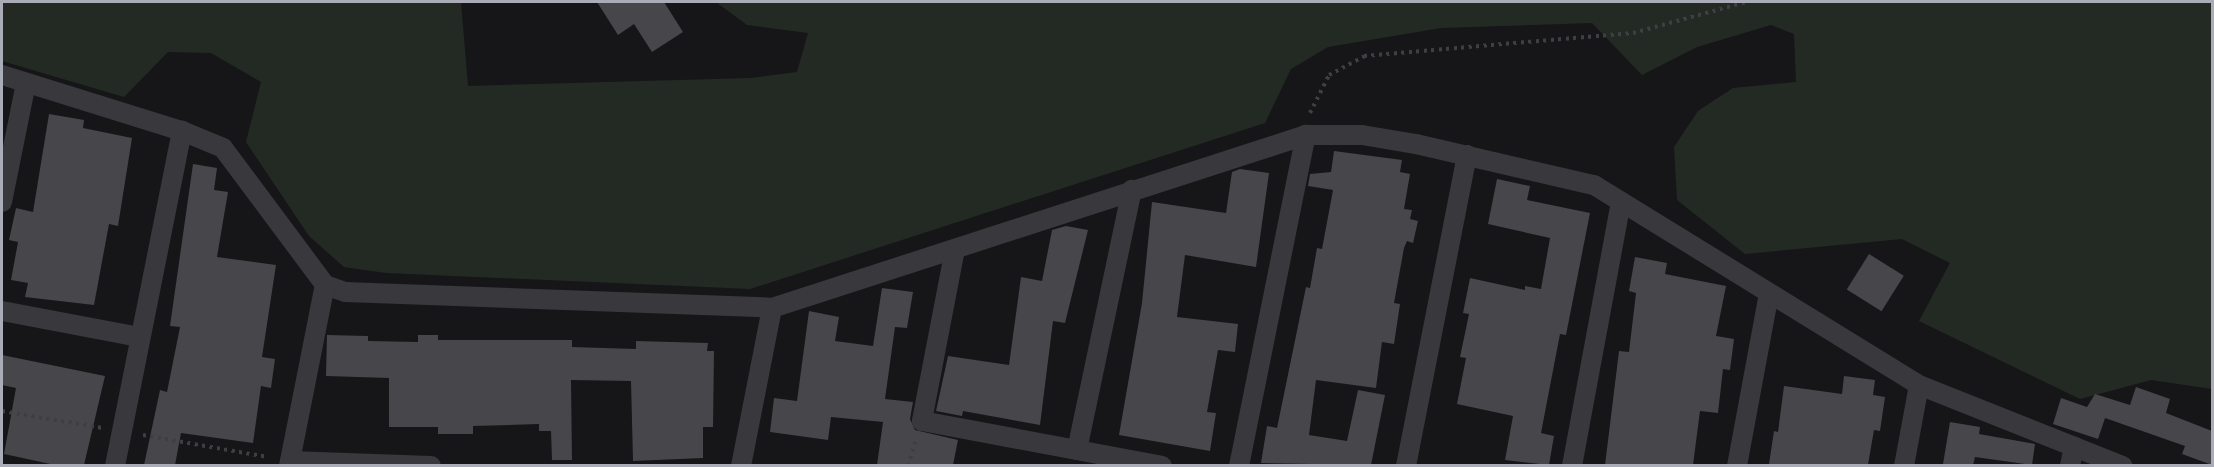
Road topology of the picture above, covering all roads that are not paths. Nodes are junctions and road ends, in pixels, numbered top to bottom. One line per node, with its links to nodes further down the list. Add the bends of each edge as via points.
1 (2, 75): 2 (street)
2 (26, 83): 3 (street); 7 (street)
3 (182, 131): 10 (street, via 223,148); 14 (street)
4 (1306, 135): 5 (street, via 1362,135); 6 (street); 23 (street)
5 (1467, 155): 8 (street, via 1594,185); 24 (street)
6 (1132, 190): 9 (street); 17 (street)
7 (2, 202)
8 (1621, 202): 11 (street); 25 (street)
9 (955, 249): 12 (street); 17 (street, via 922,421)
10 (325, 285): 12 (street, via 345,292); 18 (street)
11 (1769, 294): 15 (street); 26 (street)
12 (772, 308): 21 (street)
13 (2, 311): 14 (street)
14 (139, 337): 19 (street)
15 (1919, 385): 16 (street); 27 (street)
16 (2074, 446): 28 (street); 29 (street)
17 (1077, 450): 22 (street)
18 (289, 463): 20 (street)
19 (115, 465)
20 (431, 465)
21 (741, 465)
22 (1162, 465)
23 (1239, 465)
24 (1406, 465)
25 (1572, 465)
26 (1737, 465)
27 (1904, 465)
28 (2070, 465)
29 (2123, 465)

